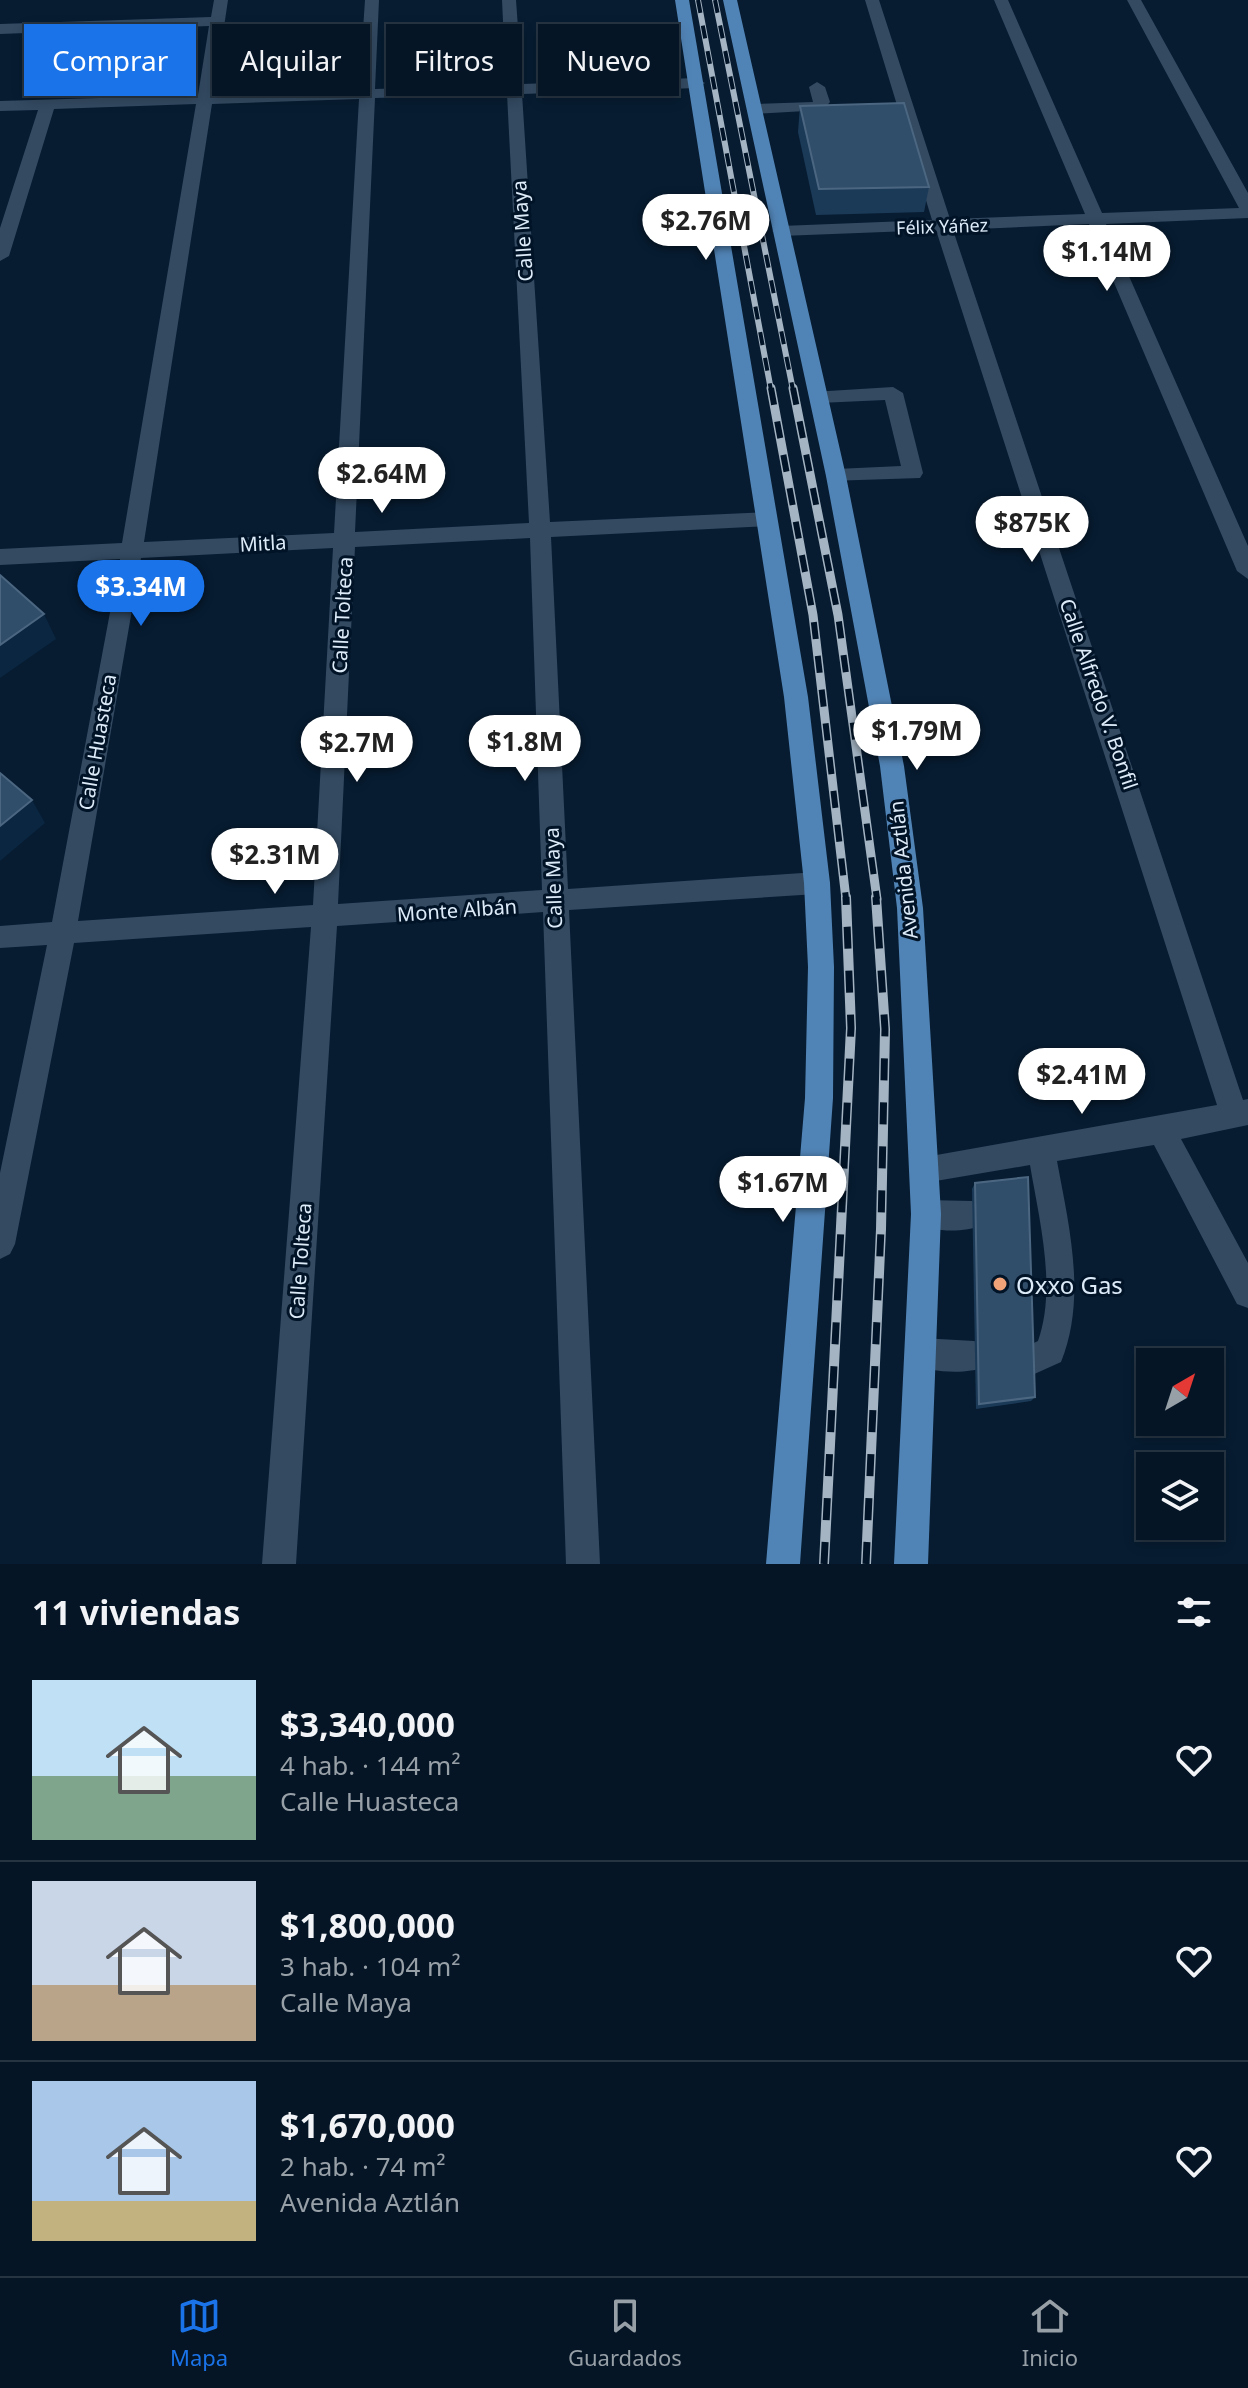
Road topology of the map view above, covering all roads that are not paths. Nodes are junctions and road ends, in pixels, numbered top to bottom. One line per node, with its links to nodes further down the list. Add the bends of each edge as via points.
1 (372, 0): 16 (street, Calle Tolteca)
2 (509, 0): 9 (street, Calle Maya)
3 (682, 0): 11 (main road)
4 (730, 0): 20 (main road, Avenida Aztlán)
5 (872, 0): 23 (street, Calle Alfredo V. Bonfil)
6 (1001, 0): 22 (street)
7 (1134, 0): 21 (street)
8 (219, 10): 10 (street); 17 (street, Calle Huasteca)
9 (510, 24)
10 (0, 29)
11 (697, 83): 13 (street); 28 (main road)
12 (817, 87): 20 (street, via 822,102 817,107)
13 (522, 91)
14 (391, 96): 16 (street)
15 (512, 96): 29 (street, Calle Maya)
16 (367, 97): 17 (street); 30 (street, Calle Tolteca)
17 (206, 102): 18 (street); 31 (street, Calle Huasteca)
18 (47, 105): 19 (street); 25 (street)
19 (0, 106)
20 (755, 109): 24 (main road, Avenida Aztlán)
21 (1248, 211): 22 (street, Félix Yáñez)
22 (1099, 221): 23 (street, Félix Yáñez); 33 (street)
23 (941, 225): 24 (street, Félix Yáñez); 39 (street, Calle Alfredo V. Bonfil)
24 (781, 231): 26 (main road, Avenida Aztlán)
25 (0, 256)
26 (819, 397): 27 (main road, Avenida Aztlán); 27 (street, via 893,393 913,473)
27 (836, 476): 42 (main road, Avenida Aztlán, via 892,766 910,908)
28 (767, 519): 29 (street, Mitla); 34 (main road, via 796,697)
29 (540, 530): 30 (street, Mitla); 35 (street, Calle Maya)
30 (346, 540): 31 (street, Mitla); 36 (street, Calle Tolteca)
31 (132, 550): 32 (street, Mitla); 37 (street, Calle Huasteca)
32 (0, 557)
33 (1248, 571)
34 (817, 883): 35 (street, Monte Albán); 52 (main road, via 819,1098)
35 (554, 903): 36 (street, Monte Albán); 51 (street, Calle Maya)
36 (325, 918): 37 (street, Monte Albán); 50 (street, Calle Tolteca)
37 (63, 932): 38 (street, Monte Albán); 45 (street, Calle Huasteca)
38 (0, 937)
39 (1241, 1114): 40 (street)
40 (1161, 1130): 41 (street); 46 (street)
41 (1041, 1149): 42 (street); 49 (street, via 1039,1218 1059,1329 1050,1351)
42 (924, 1169): 43 (main road, Avenida Aztlán)
43 (926, 1214): 44 (street); 47 (main road, Avenida Aztlán)
44 (972, 1215)
45 (0, 1244)
46 (1248, 1293)
47 (921, 1353): 48 (street); 53 (main road, Avenida Aztlán)
48 (974, 1356)
49 (1030, 1361)
50 (279, 1564)
51 (583, 1564)
52 (783, 1564)
53 (911, 1564)

